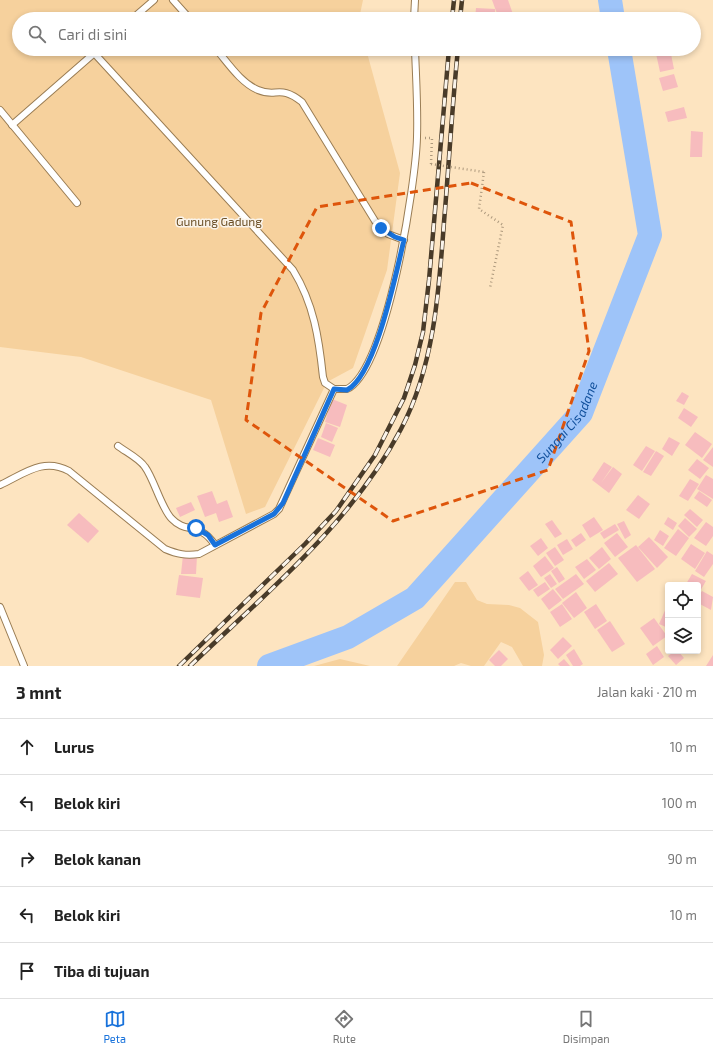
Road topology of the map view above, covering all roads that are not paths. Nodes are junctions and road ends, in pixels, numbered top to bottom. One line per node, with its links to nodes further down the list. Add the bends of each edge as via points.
1 (154, 0): 4 (lane)
2 (173, 0): 5 (lane)
3 (415, 0): 6 (lane)
4 (140, 12)
5 (184, 12)
6 (414, 12)
7 (91, 56): 12 (lane)
8 (101, 56): 15 (lane, via 293,270 314,317 323,377)
9 (223, 56): 14 (lane, via 251,86 265,92 290,93 302,102 375,221 388,234)
10 (415, 56): 14 (lane, via 417,138)
11 (0, 110): 12 (lane)
12 (12, 125): 13 (lane)
13 (76, 204)
14 (404, 240): 15 (lane, via 385,316 367,363 351,388)
15 (334, 389): 18 (lane, via 279,509)
16 (118, 446): 18 (lane, via 145,466 171,519 181,526 196,528 208,535)
17 (0, 485): 18 (lane, via 46,464 60,466 69,470 165,549 188,556 199,554)
18 (215, 545)
19 (0, 607): 20 (lane)
20 (24, 666)

